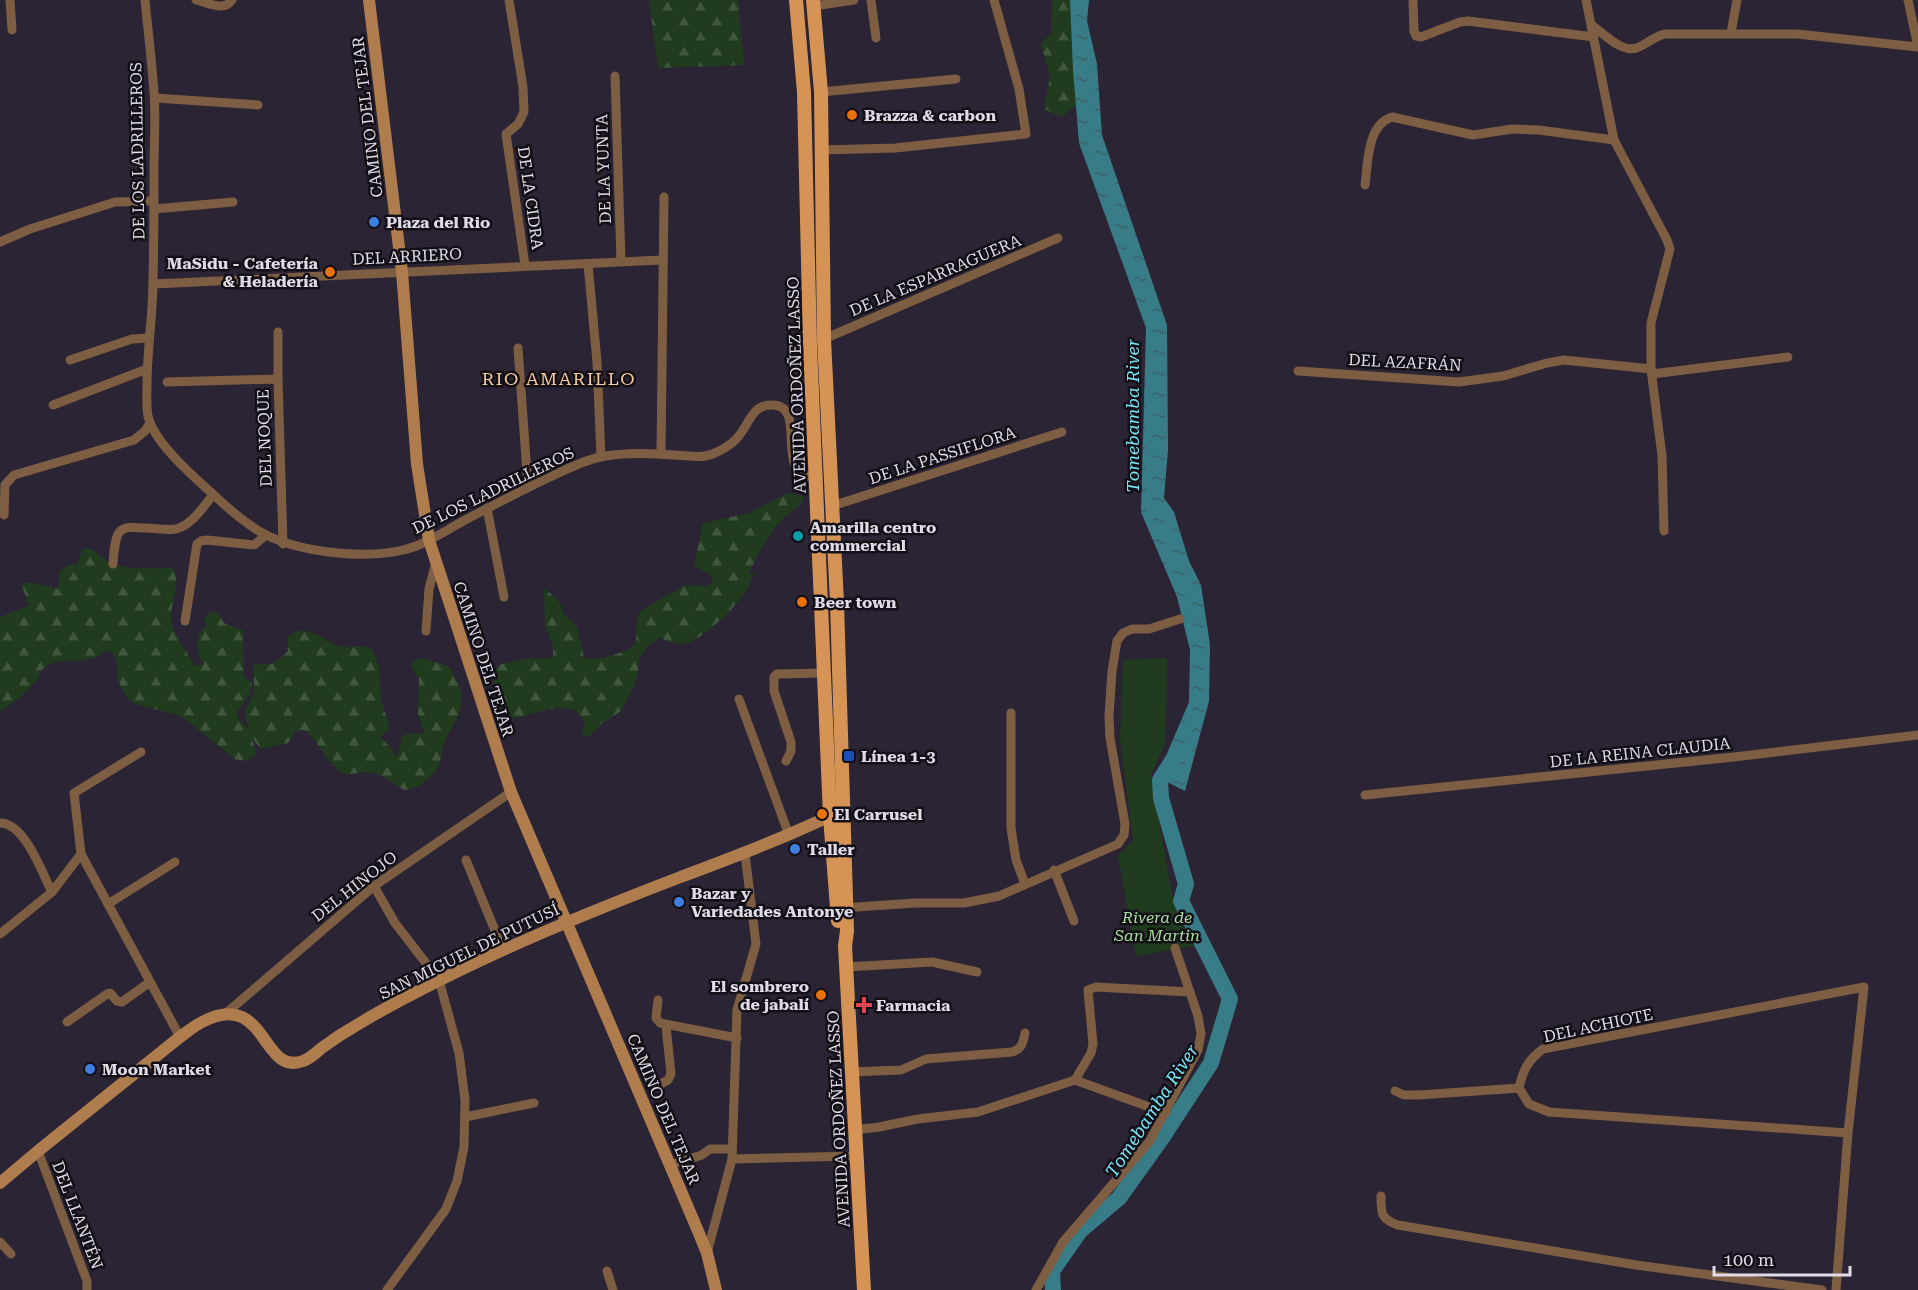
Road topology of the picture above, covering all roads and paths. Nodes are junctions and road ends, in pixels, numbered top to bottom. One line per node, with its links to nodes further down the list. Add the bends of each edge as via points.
1 (10, 0): 17 (street)
2 (145, 0): 25 (street, DE LOS LADRILLEROS)
3 (196, 0): 4 (street, via 223,7)
4 (232, 0)
5 (369, 0): 39 (street, CAMINO DEL TEJAR)
6 (509, 0): 38 (street, DE LA CIDRA, via 524,112 519,124 506,134)
7 (796, 0): 57 (main road, AVENIDA ORDOÑEZ LASSO, via 804,92)
8 (854, 0): 15 (street)
9 (871, 0): 20 (street)
10 (994, 0): 28 (street, via 1019,89 1026,134 895,148)
11 (1413, 0): 19 (street, via 1414,31 1420,37 1468,21)
12 (1587, 0): 16 (street)
13 (1737, 0): 18 (street)
14 (1908, 0): 21 (street)
15 (813, 3): 24 (main road, AVENIDA ORDOÑEZ LASSO)
16 (1592, 25): 18 (street, via 1629,49 1665,34); 19 (street)
17 (12, 30)
18 (1731, 33): 21 (street, via 1797,34)
19 (1594, 37): 27 (street)
20 (876, 38)
21 (1918, 47)
22 (615, 76): 36 (street, DE LA YUNTA)
23 (956, 79): 24 (street)
24 (820, 92): 28 (main road, AVENIDA ORDOÑEZ LASSO)
25 (155, 98): 26 (street); 32 (street, DE LOS LADRILLEROS)
26 (258, 105)
27 (1614, 140): 29 (street, via 1539,129 1473,135 1392,117 1377,126); 49 (street, via 1670,249 1652,323)
28 (822, 150): 43 (main road, AVENIDA ORDOÑEZ LASSO)
29 (1365, 185)
30 (664, 197): 35 (street)
31 (233, 202): 32 (street)
32 (154, 205): 34 (street, via 115,202); 40 (street, DE LOS LADRILLEROS)
33 (1058, 238): 43 (street, DE LA ESPARRAGUERA)
34 (0, 242)
35 (662, 260): 36 (street, DEL ARRIERO); 55 (street)
36 (621, 261): 37 (street, DEL ARRIERO)
37 (588, 264): 38 (street, DEL ARRIERO); 56 (street)
38 (525, 265): 39 (street, DEL ARRIERO)
39 (402, 272): 40 (street, DEL ARRIERO); 65 (street, CAMINO DEL TEJAR, via 417,464)
40 (153, 284): 42 (street, DE LOS LADRILLEROS)
41 (278, 332): 50 (street, DEL NOQUE)
42 (150, 338): 46 (street, via 132,339); 47 (street, DE LOS LADRILLEROS)
43 (824, 339): 60 (main road, AVENIDA ORDOÑEZ LASSO)
44 (518, 348): 58 (street)
45 (1788, 357): 49 (street, DEL AZAFRÁN)
46 (70, 360)
47 (147, 369): 52 (street); 53 (street, DE LOS LADRILLEROS)
48 (1298, 371): 49 (street, DEL AZAFRÁN, via 1459,382 1503,376 1564,360)
49 (1652, 372): 63 (street, via 1662,456)
50 (278, 379): 51 (street); 66 (street, DEL NOQUE)
51 (167, 382)
52 (53, 405)
53 (150, 423): 59 (street, DE LOS LADRILLEROS, via 163,445); 62 (street, via 134,440 14,475 5,485)
54 (1062, 432): 60 (street, DE LA PASSIFLORA)
55 (661, 454): 56 (street, DE LOS LADRILLEROS); 57 (street, DE LOS LADRILLEROS, via 704,457 722,450 738,438 760,407 777,405 791,422 796,470)
56 (601, 457): 58 (street, DE LOS LADRILLEROS)
57 (817, 477): 73 (main road, AVENIDA ORDOÑEZ LASSO)
58 (528, 488): 61 (street, DE LOS LADRILLEROS)
59 (213, 495): 64 (street, DE LOS LADRILLEROS); 68 (street, via 181,528 130,527 118,532)
60 (832, 506): 81 (main road, AVENIDA ORDOÑEZ LASSO)
61 (487, 508): 65 (street, DE LOS LADRILLEROS); 69 (street)
62 (4, 515)
63 (1664, 531)
64 (265, 536): 66 (street, DE LOS LADRILLEROS); 71 (street, via 254,545 207,540 197,544)
65 (429, 540): 66 (street, DE LOS LADRILLEROS, via 377,554 346,554); 67 (street, CAMINO DEL TEJAR)
66 (283, 544)
67 (436, 562): 72 (street, via 429,589); 79 (street, CAMINO DEL TEJAR)
68 (113, 564)
69 (504, 597)
70 (1180, 619): 88 (street, via 1149,629 1132,629 1117,641 1109,717 1124,835 1118,844)
71 (185, 621)
72 (426, 631)
73 (825, 673): 78 (street, via 774,677 774,691 791,742); 81 (main road, AVENIDA ORDOÑEZ LASSO)
74 (739, 699): 83 (street)
75 (1011, 713): 89 (street, via 1011,828)
76 (1918, 735): 80 (street, DE LA REINA CLAUDIA)
77 (141, 752): 84 (street, via 74,794)
78 (786, 761)
79 (511, 792): 90 (street, DEL HINOJO); 95 (street, CAMINO DEL TEJAR)
80 (1365, 795)
81 (837, 815): 83 (street, SAN MIGUEL DE PUTUSÍ); 93 (main road, AVENIDA ORDOÑEZ LASSO)
82 (0, 823): 91 (street, via 16,828 26,841)
83 (789, 835): 85 (street, SAN MIGUEL DE PUTUSÍ)
84 (81, 854): 91 (street); 92 (street)
85 (745, 854): 95 (street, SAN MIGUEL DE PUTUSÍ); 110 (street, via 756,944 737,1010)
86 (466, 860): 98 (street)
87 (176, 862): 92 (street)
88 (1054, 870): 89 (street); 94 (street)
89 (1025, 884): 93 (street, via 999,896 964,903)
90 (374, 886): 101 (street, via 395,923); 105 (street, DEL HINOJO)
91 (52, 892): 96 (street)
92 (108, 904): 102 (street)
93 (842, 908): 99 (main road, AVENIDA ORDOÑEZ LASSO)
94 (1074, 921)
95 (566, 922): 98 (street, SAN MIGUEL DE PUTUSÍ); 124 (street, CAMINO DEL TEJAR)
96 (0, 934)
97 (1175, 948): 103 (street)
98 (503, 950): 101 (street, SAN MIGUEL DE PUTUSÍ)
99 (846, 966): 100 (street, via 932,962); 111 (main road, AVENIDA ORDOÑEZ LASSO)
100 (977, 972)
101 (439, 980): 105 (street, SAN MIGUEL DE PUTUSÍ, via 353,1027 303,1061 285,1061 271,1050 256,1026 237,1015); 118 (street, via 459,1053)
102 (150, 982): 106 (street, via 122,1002 107,994); 109 (street)
103 (1190, 992): 112 (street, via 1088,990 1093,1044); 117 (street, via 1199,1021 1199,1045)
104 (658, 1000): 107 (street, via 657,1021)
105 (224, 1015): 109 (street, via 203,1021)
106 (67, 1022)
107 (666, 1026): 110 (street); 113 (street, via 671,1074)
108 (1025, 1033): 111 (street, via 1023,1045 1012,1052 926,1059 901,1070)
109 (180, 1037): 121 (street)
110 (737, 1038): 122 (street)
111 (851, 1072): 119 (main road, AVENIDA ORDOÑEZ LASSO)
112 (1075, 1080): 117 (street); 119 (street, via 978,1112)
113 (659, 1085)
114 (1519, 1088): 115 (street, via 1419,1095); 120 (street, via 1529,1104 1549,1112); 120 (street, DEL ACHIOTE, via 1523,1069 1543,1049 1864,987)
115 (1395, 1091)
116 (534, 1103): 118 (street)
117 (1166, 1113): 136 (street, via 1149,1142 1063,1242)
118 (465, 1117): 132 (street, via 458,1181 446,1209)
119 (854, 1130): 123 (main road, AVENIDA ORDOÑEZ LASSO)
120 (1848, 1132): 138 (street)
121 (38, 1150): 125 (street); 131 (street, DEL LLANTÉN)
122 (732, 1154): 123 (street); 124 (street, via 710,1149); 128 (street)
123 (855, 1156): 135 (main road, AVENIDA ORDOÑEZ LASSO)
124 (670, 1166): 128 (street, CAMINO DEL TEJAR)
125 (0, 1183)
126 (1381, 1196): 137 (street, via 1383,1216 1398,1225 1636,1265)
127 (0, 1242): 129 (street)
128 (707, 1253): 134 (street, CAMINO DEL TEJAR)
129 (11, 1254)
130 (607, 1271): 133 (street)
131 (87, 1290)
132 (387, 1290)
133 (613, 1290)
134 (716, 1290)
135 (864, 1290)
136 (1036, 1290)
137 (1822, 1290)
138 (1836, 1290)

